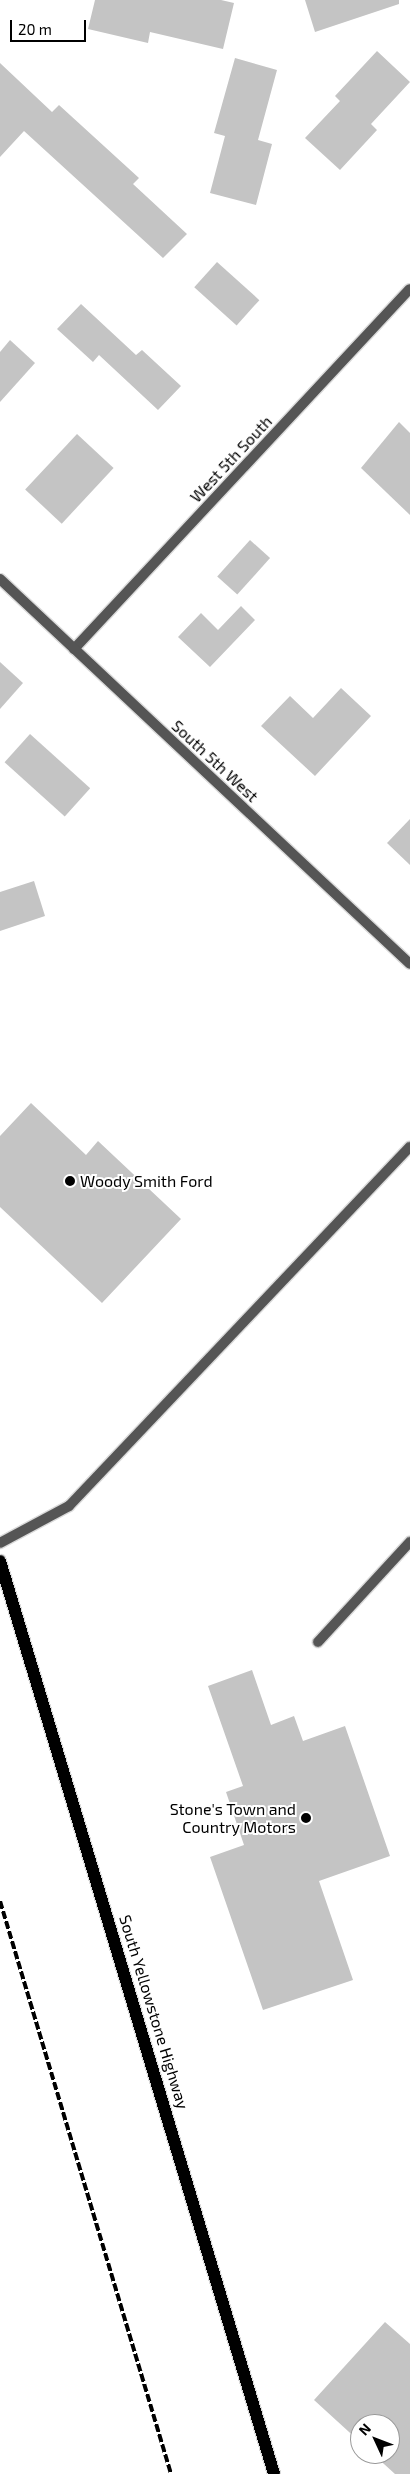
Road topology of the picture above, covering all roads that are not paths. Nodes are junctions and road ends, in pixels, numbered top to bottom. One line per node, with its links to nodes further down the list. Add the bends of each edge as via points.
1 (410, 289): 3 (street, West 5th South)
2 (0, 579): 3 (street, South 5th West)
3 (74, 649): 4 (street, South 5th West)
4 (410, 964)
5 (410, 1147): 7 (street, via 69,1506)
6 (410, 1542): 9 (street)
7 (0, 1543)
8 (0, 1561): 10 (main road, South Yellowstone Highway)
9 (318, 1642)
10 (274, 2474)

